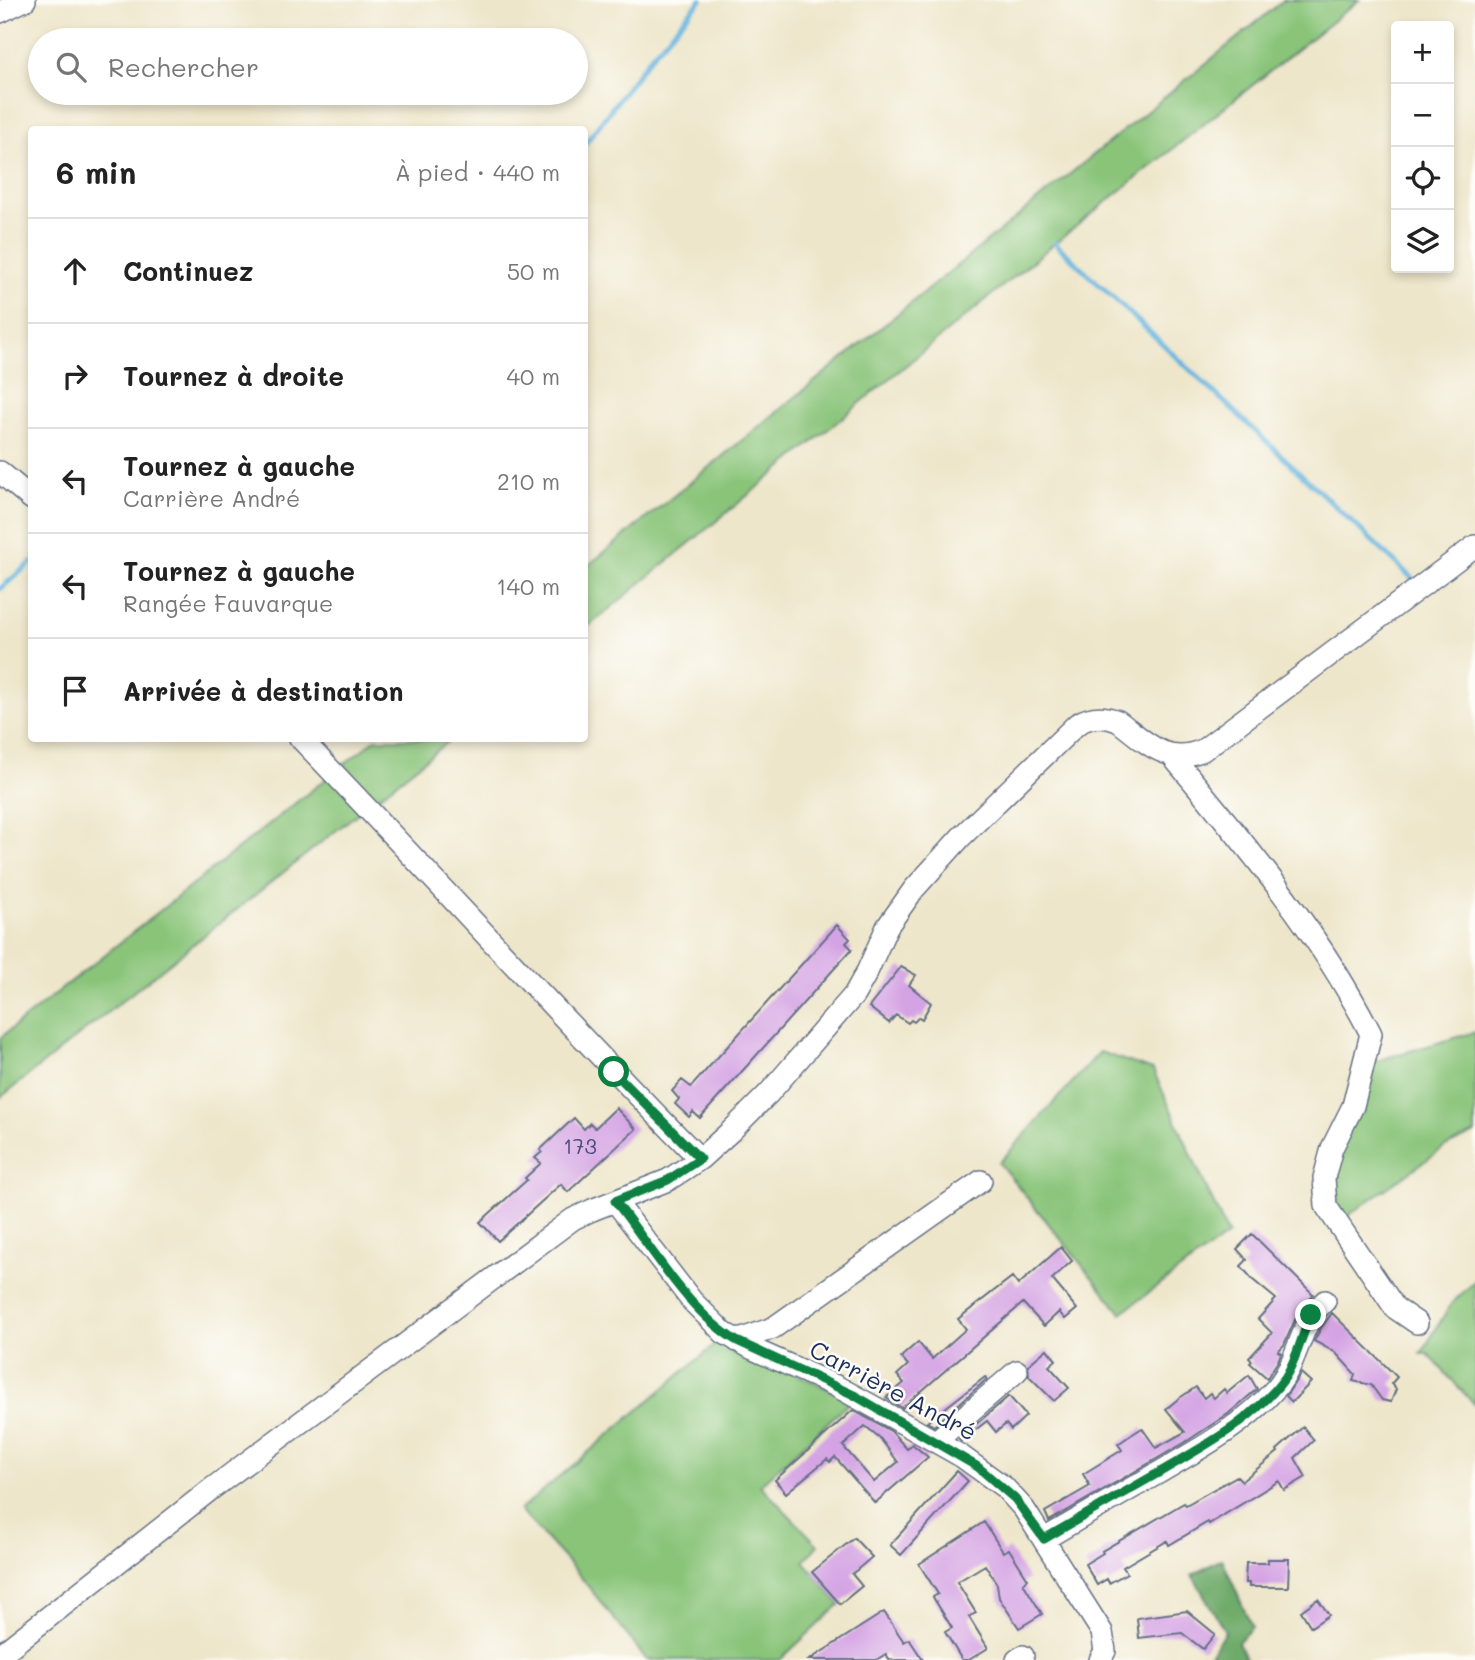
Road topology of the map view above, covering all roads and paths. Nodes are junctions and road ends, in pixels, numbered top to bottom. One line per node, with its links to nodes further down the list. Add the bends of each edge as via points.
1 (25, 0): 2 (street)
2 (0, 12)
3 (0, 472): 4 (street)
4 (28, 496)
5 (1475, 546): 7 (street, via 1213,745 1193,755)
6 (304, 742): 8 (street)
7 (1172, 755): 8 (street, via 1155,749 1110,718 1092,718 1070,729 927,874 887,927 849,1001 769,1093); 12 (street, via 1299,914 1337,970 1371,1034 1353,1106 1332,1148 1324,1178 1326,1206 1395,1308)
8 (700, 1159): 10 (street, via 668,1180)
9 (981, 1181): 13 (street, via 774,1328)
10 (615, 1201): 13 (street, Carrière André, via 701,1312); 17 (street, via 562,1228 200,1498)
11 (1325, 1301): 16 (street, via 1311,1315 1290,1369 1257,1408 1224,1434)
12 (1417, 1323)
13 (737, 1341): 15 (street, Carrière André, via 854,1395)
14 (1017, 1371): 15 (street)
15 (935, 1442): 16 (street, Carrière André, via 1004,1487)
16 (1044, 1539): 18 (street, Carrière André, via 1102,1632 1105,1651)
17 (0, 1654)
18 (1100, 1660)

